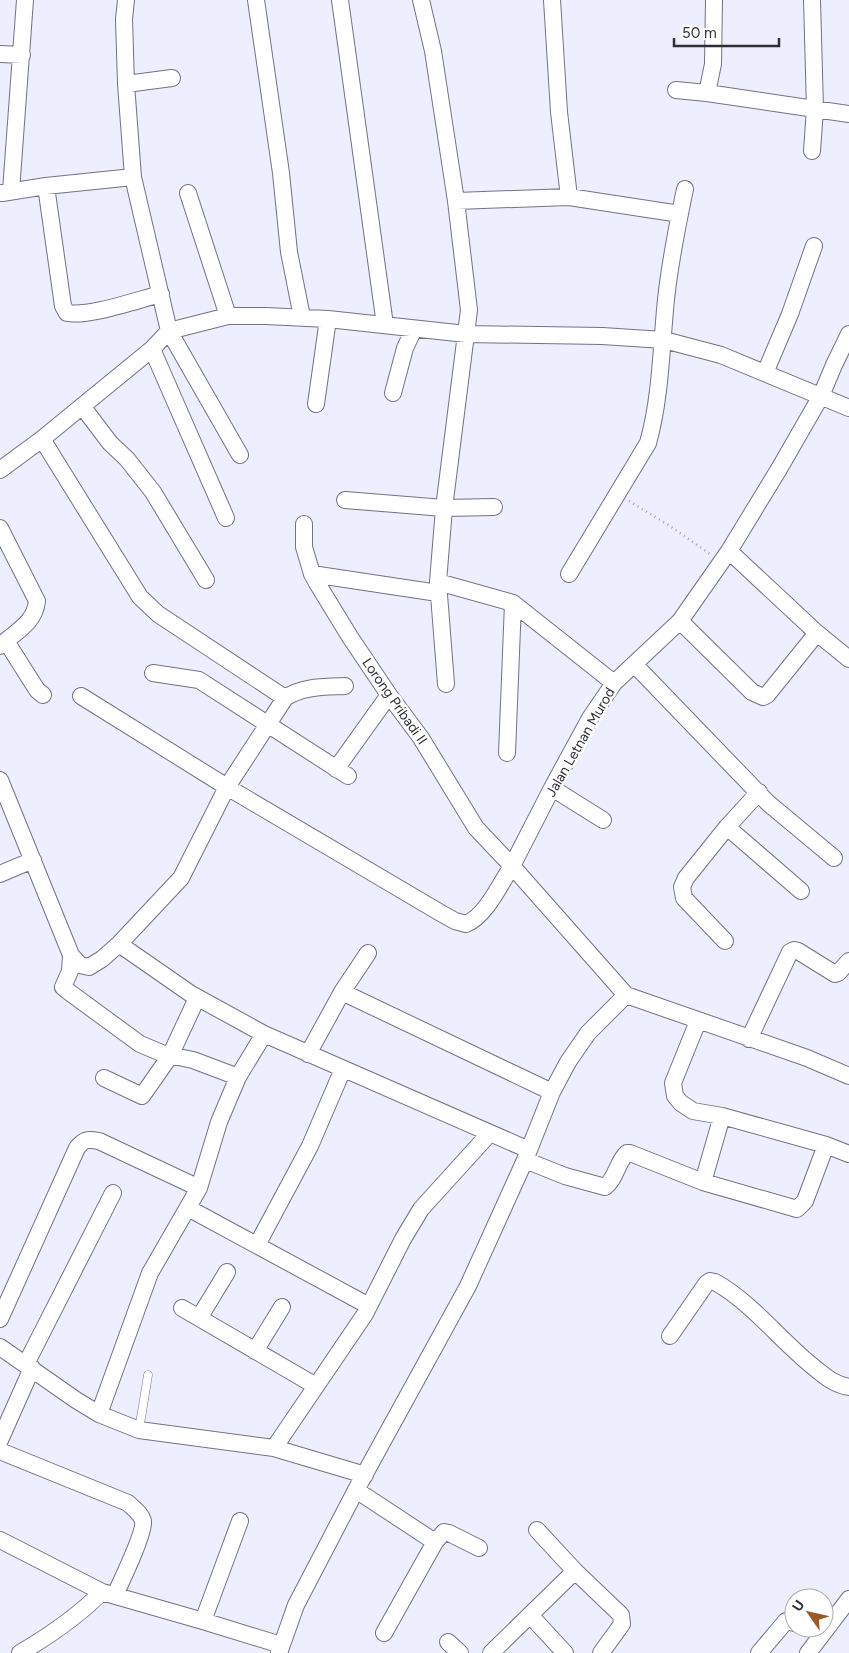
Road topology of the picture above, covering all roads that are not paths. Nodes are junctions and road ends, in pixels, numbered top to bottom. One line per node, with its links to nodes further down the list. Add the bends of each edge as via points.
1 (25, 0): 10 (street)
2 (126, 0): 12 (street)
3 (256, 0): 30 (street, via 290,252)
4 (340, 0): 32 (street)
5 (421, 0): 25 (street, via 433,51)
6 (552, 0): 24 (street, via 559,112)
7 (714, 0): 14 (street, via 714,64)
8 (812, 0): 15 (street)
9 (0, 54): 10 (street)
10 (22, 56): 17 (street)
11 (172, 78): 12 (street)
12 (126, 84): 19 (street)
13 (676, 90): 14 (street)
14 (707, 93): 15 (street)
15 (815, 109): 16 (street); 18 (street)
16 (849, 114)
17 (7, 146): 22 (street)
18 (812, 151)
19 (133, 177): 20 (street); 28 (street)
20 (46, 186): 22 (street); 28 (street, via 63,306 67,313 90,312)
21 (685, 189): 26 (street)
22 (5, 192)
23 (188, 194): 29 (street)
24 (569, 197): 25 (street); 26 (street)
25 (456, 201): 35 (street, via 469,310)
26 (680, 214): 37 (street, via 665,309)
27 (814, 246): 39 (street)
28 (160, 294): 34 (street)
29 (228, 316): 30 (street); 34 (street)
30 (302, 317): 31 (street)
31 (328, 319): 32 (street); 42 (street)
32 (385, 325): 33 (street)
33 (414, 329): 35 (street); 40 (street, via 405,348)
34 (169, 331): 38 (street); 46 (street)
35 (466, 334): 37 (street); 50 (street)
36 (849, 334): 41 (street, Jalan Letnan Murod)
37 (664, 340): 39 (street, via 722,355); 56 (street, via 648,443)
38 (152, 349): 43 (street); 51 (street)
39 (765, 373): 41 (street)
40 (393, 393)
41 (821, 396): 44 (street); 54 (street, Jalan Letnan Murod)
42 (316, 404)
43 (82, 406): 45 (street); 57 (street, via 153,492)
44 (849, 408)
45 (42, 439): 47 (street); 72 (street, via 140,597 158,614)
46 (240, 455)
47 (0, 470)
48 (345, 500): 50 (street)
49 (494, 507): 50 (street)
50 (444, 508): 58 (street)
51 (226, 518)
52 (304, 524): 55 (street, Lorong Pribadi II, via 304,546)
53 (0, 528): 62 (street, via 36,601 36,611 30,621)
54 (725, 556): 60 (street, Jalan Letnan Murod); 61 (street)
55 (312, 574): 58 (street); 70 (street, Lorong Pribadi II)
56 (569, 574)
57 (206, 580)
58 (438, 587): 59 (street); 67 (street)
59 (513, 603): 66 (street); 74 (street)
60 (680, 621): 61 (street, via 752,692 763,697); 64 (street, Jalan Letnan Murod)
61 (817, 633): 63 (street)
62 (3, 643): 69 (street)
63 (849, 659)
64 (634, 664): 66 (street, Jalan Letnan Murod); 78 (street)
65 (153, 673): 73 (street, via 199,680)
66 (614, 683): 77 (street, Jalan Letnan Murod, via 590,718)
67 (446, 684)
68 (345, 686): 72 (street, via 306,689)
69 (43, 695)
70 (388, 695): 73 (street, via 342,773); 83 (street, Lorong Pribadi II, via 421,738 476,828)
71 (81, 696): 76 (street, Jalan Letnan Murod)
72 (285, 698): 73 (street)
73 (268, 723): 76 (street)
74 (507, 753)
75 (0, 780): 82 (street)
76 (227, 787): 83 (street, Jalan Letnan Murod, via 455,921 466,924 480,915); 87 (street, via 181,878)
77 (552, 788): 79 (street); 83 (street, Jalan Letnan Murod)
78 (759, 792): 80 (street); 81 (street)
79 (603, 820)
80 (727, 827): 85 (street); 86 (street, via 686,878 682,892 684,898)
81 (834, 858)
82 (33, 860): 84 (street); 89 (street)
83 (512, 866): 92 (street)
84 (0, 874)
85 (801, 891)
86 (725, 940)
87 (120, 944): 89 (street, via 102,960 89,966 80,965); 93 (street)
88 (368, 953): 91 (street)
89 (71, 956): 98 (street, via 70,971 63,987 140,1044)
90 (849, 961): 96 (street, via 835,974 798,951 790,952)
91 (342, 992): 97 (street); 103 (street)
92 (626, 995): 94 (street); 103 (street, via 588,1034)
93 (197, 998): 95 (street); 98 (street)
94 (698, 1020): 96 (street); 104 (street, via 673,1089 681,1103 693,1111)
95 (264, 1034): 97 (street); 101 (street)
96 (749, 1039): 100 (street)
97 (308, 1054): 99 (street)
98 (170, 1056): 101 (street, via 193,1060); 102 (street, via 142,1096)
99 (343, 1069): 105 (street); 113 (street, via 310,1146)
100 (849, 1076)
101 (238, 1077): 110 (street, via 219,1122)
102 (104, 1078)
103 (552, 1092): 108 (street)
104 (722, 1116): 106 (street); 109 (street)
105 (490, 1133): 108 (street); 115 (street, via 421,1209)
106 (826, 1146): 107 (street); 109 (street, via 805,1201 797,1209)
107 (849, 1154)
108 (527, 1155): 109 (street, via 565,1176 605,1187 627,1153); 132 (street, via 468,1286)
109 (703, 1182)
110 (198, 1188): 112 (street); 119 (street, via 99,1141 88,1139 82,1142)
111 (113, 1193): 123 (street)
112 (188, 1208): 113 (street); 127 (street, via 150,1273)
113 (257, 1245): 115 (street)
114 (227, 1272): 118 (street)
115 (369, 1306): 125 (street)
116 (282, 1307): 122 (street)
117 (182, 1308): 118 (street)
118 (199, 1318): 122 (street)
119 (0, 1319)
120 (670, 1336): 126 (street, via 706,1284 715,1282 746,1305 802,1359 837,1384)
121 (0, 1346): 123 (street)
122 (255, 1351): 125 (street)
123 (29, 1366): 127 (street); 129 (street)
124 (148, 1374): 128 (lane)
125 (316, 1386): 130 (street)
126 (849, 1387)
127 (99, 1414): 128 (street)
128 (139, 1430): 130 (street)
129 (0, 1440)
130 (274, 1448): 132 (street)
131 (0, 1451): 140 (street, via 128,1503 140,1516 143,1523 140,1534)
132 (365, 1475): 133 (street)
133 (356, 1490): 137 (street); 148 (street, via 296,1605)
134 (240, 1521): 143 (street)
135 (537, 1530): 139 (street)
136 (0, 1540): 140 (street)
137 (436, 1542): 138 (street, via 446,1532); 145 (street)
138 (479, 1548)
139 (574, 1571): 142 (street); 153 (street, via 621,1615 622,1624)
140 (108, 1593): 143 (street); 149 (street)
141 (849, 1599): 147 (street)
142 (530, 1615): 151 (street); 152 (street)
143 (203, 1621): 148 (street)
144 (784, 1623): 154 (street)
145 (384, 1633)
146 (448, 1642): 150 (street)
147 (812, 1647)
148 (280, 1649)
149 (20, 1653)
150 (460, 1653)
151 (491, 1653)
152 (564, 1653)
153 (601, 1653)
154 (759, 1653)

